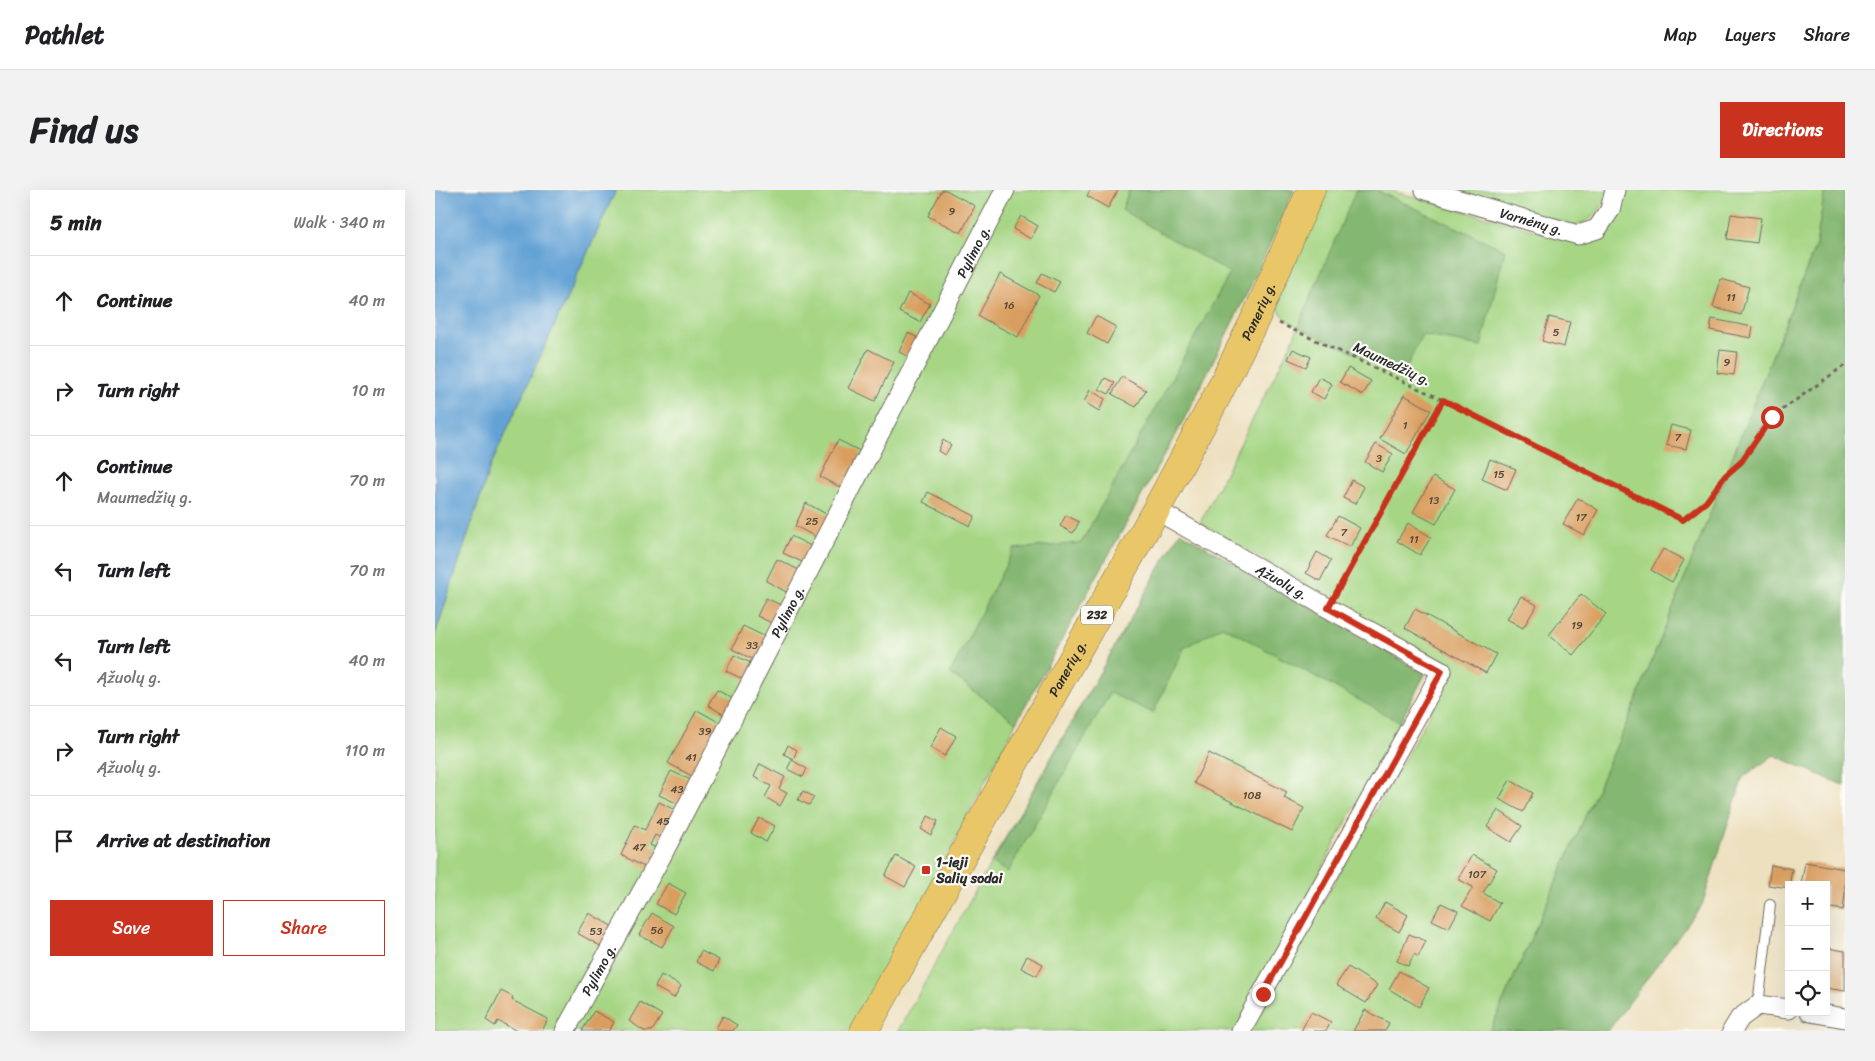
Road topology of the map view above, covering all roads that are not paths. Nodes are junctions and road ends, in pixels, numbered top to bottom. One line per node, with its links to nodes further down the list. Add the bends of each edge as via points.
1 (1005, 190): 11 (street, Pylimo g., via 661,857)
2 (1311, 190): 5 (main road, Panerių g. / 232, via 1258,313)
3 (1425, 190): 4 (street, Varnėnų g., via 1577,235 1597,230 1610,210)
4 (1615, 190)
5 (1156, 510): 12 (main road, Panerių g. / 232); 13 (street, Ąžuolų g., via 1442,671)
6 (1770, 905): 7 (lane)
7 (1758, 1005): 8 (street); 14 (street, via 1739,1018)
8 (1785, 1008)
9 (1830, 1015): 10 (street)
10 (1845, 1018)
11 (565, 1031)
12 (864, 1031)
13 (1241, 1031)
14 (1732, 1031)

